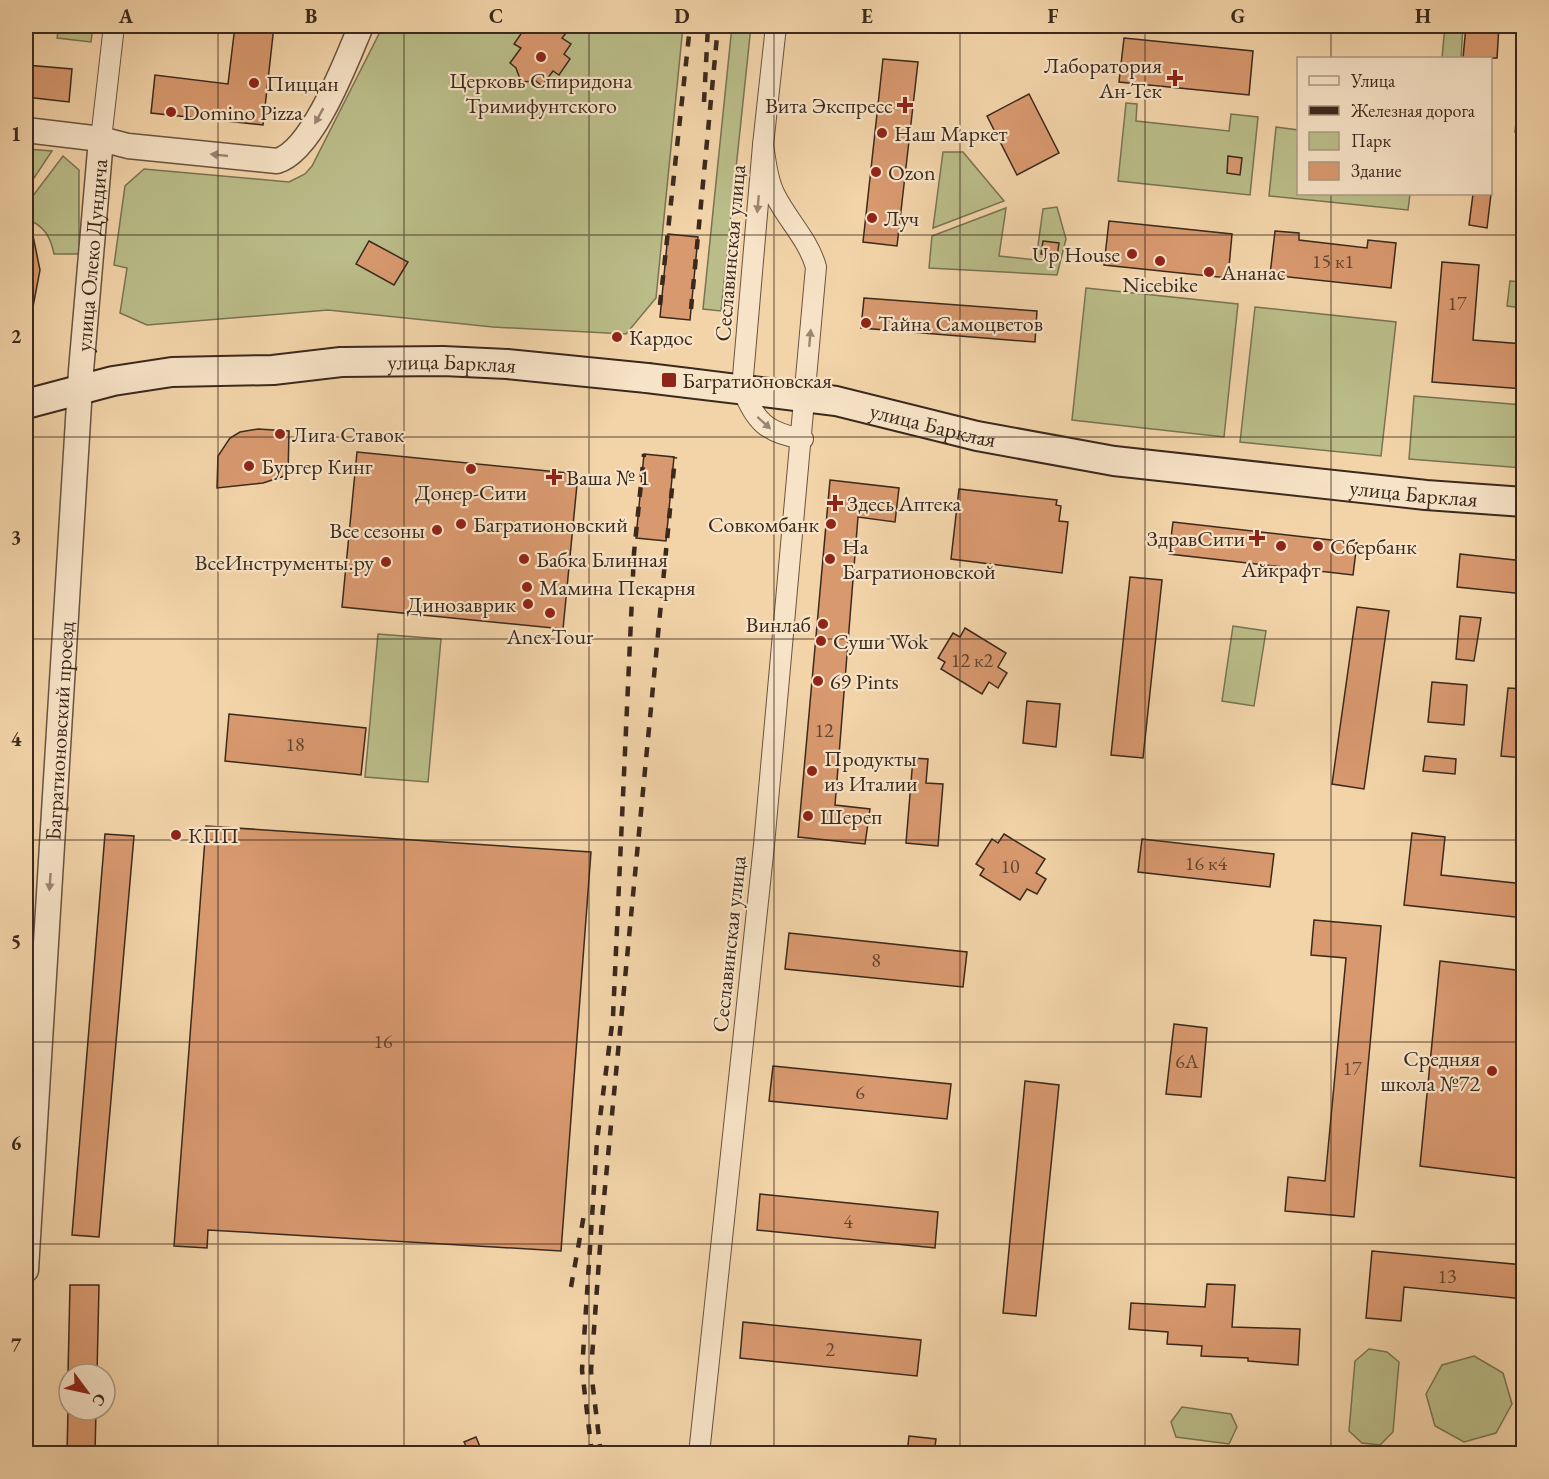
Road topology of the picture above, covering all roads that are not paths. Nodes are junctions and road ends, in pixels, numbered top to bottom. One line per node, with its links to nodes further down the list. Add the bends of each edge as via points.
1 (114, 26): 5 (street)
2 (362, 26): 5 (street, улица Олеко Дундича, one-way to 5, via 310,133 286,159 128,146)
3 (776, 26): 6 (street, Сеславинская улица)
4 (26, 130): 5 (street, улица Олеко Дундича)
5 (101, 139): 7 (street, улица Олеко Дундича)
6 (763, 145): 9 (street, Сеславинская улица, one-way to 9); 10 (street, Сеславинская улица, one-way to 6, via 816,267 801,232 774,193)
7 (81, 380): 8 (main road, улица Барклая); 9 (main road, улица Барклая, bridge, via 134,359 210,352 274,353 341,362 507,364); 11 (main road, улица Барклая); 14 (street, Багратионовский проезд, one-way to 14)
8 (26, 385)
9 (742, 388): 10 (main road, улица Барклая); 12 (street, one-way to 12, via 760,422 774,432)
10 (806, 396): 12 (street, Сеславинская улица); 13 (main road, улица Барклая, via 977,436 1114,461)
11 (26, 404)
12 (803, 439): 15 (street, Сеславинская улица)
13 (1524, 502)
14 (26, 1270)
15 (699, 1454)

